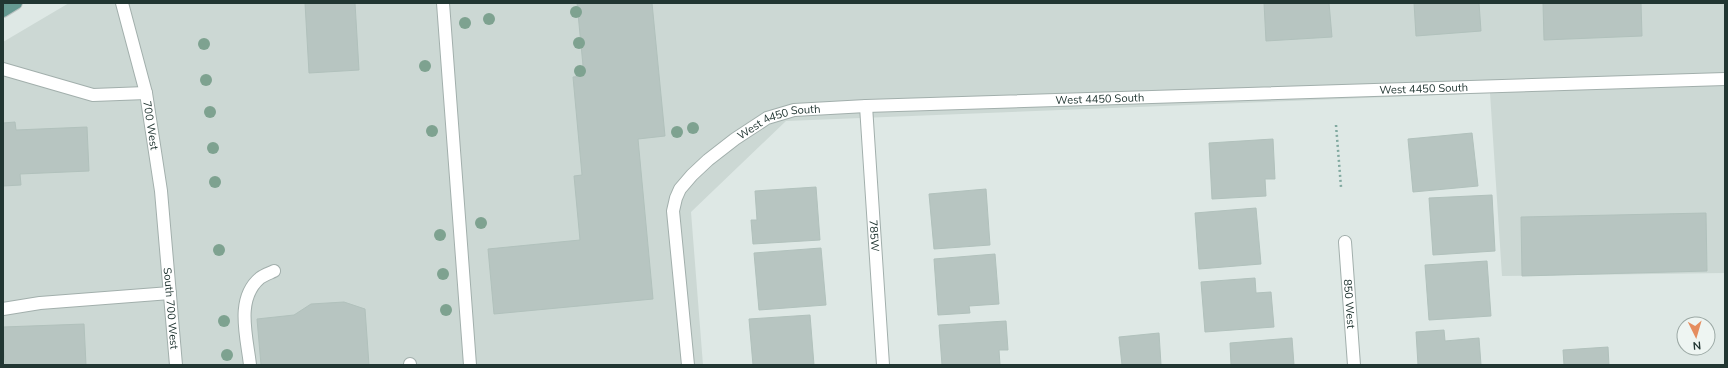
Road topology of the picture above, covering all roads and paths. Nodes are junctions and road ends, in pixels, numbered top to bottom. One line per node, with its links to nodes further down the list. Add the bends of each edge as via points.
1 (16, 3): 4 (main road)
2 (122, 3): 7 (street, 700 West)
3 (444, 3): 18 (street)
4 (3, 11)
5 (3, 68): 7 (street, via 93,96)
6 (1725, 79): 8 (street, West 4450 South)
7 (146, 93): 12 (street, 700 West, via 163,203)
8 (866, 106): 19 (street, West 4450 South, via 794,110 767,118 708,160 680,189 673,211); 20 (street, 785W)
9 (1336, 125): 10 (path)
10 (1341, 187)
11 (1345, 242): 21 (street, 850 West)
12 (167, 251): 14 (street, South 700 West)
13 (274, 271): 17 (street, via 255,283 245,303)
14 (170, 293): 15 (street, via 40,303); 16 (street, South 700 West)
15 (3, 309)
16 (176, 365)
17 (250, 365)
18 (470, 365)
19 (688, 365)
20 (883, 365)
21 (1354, 365)

